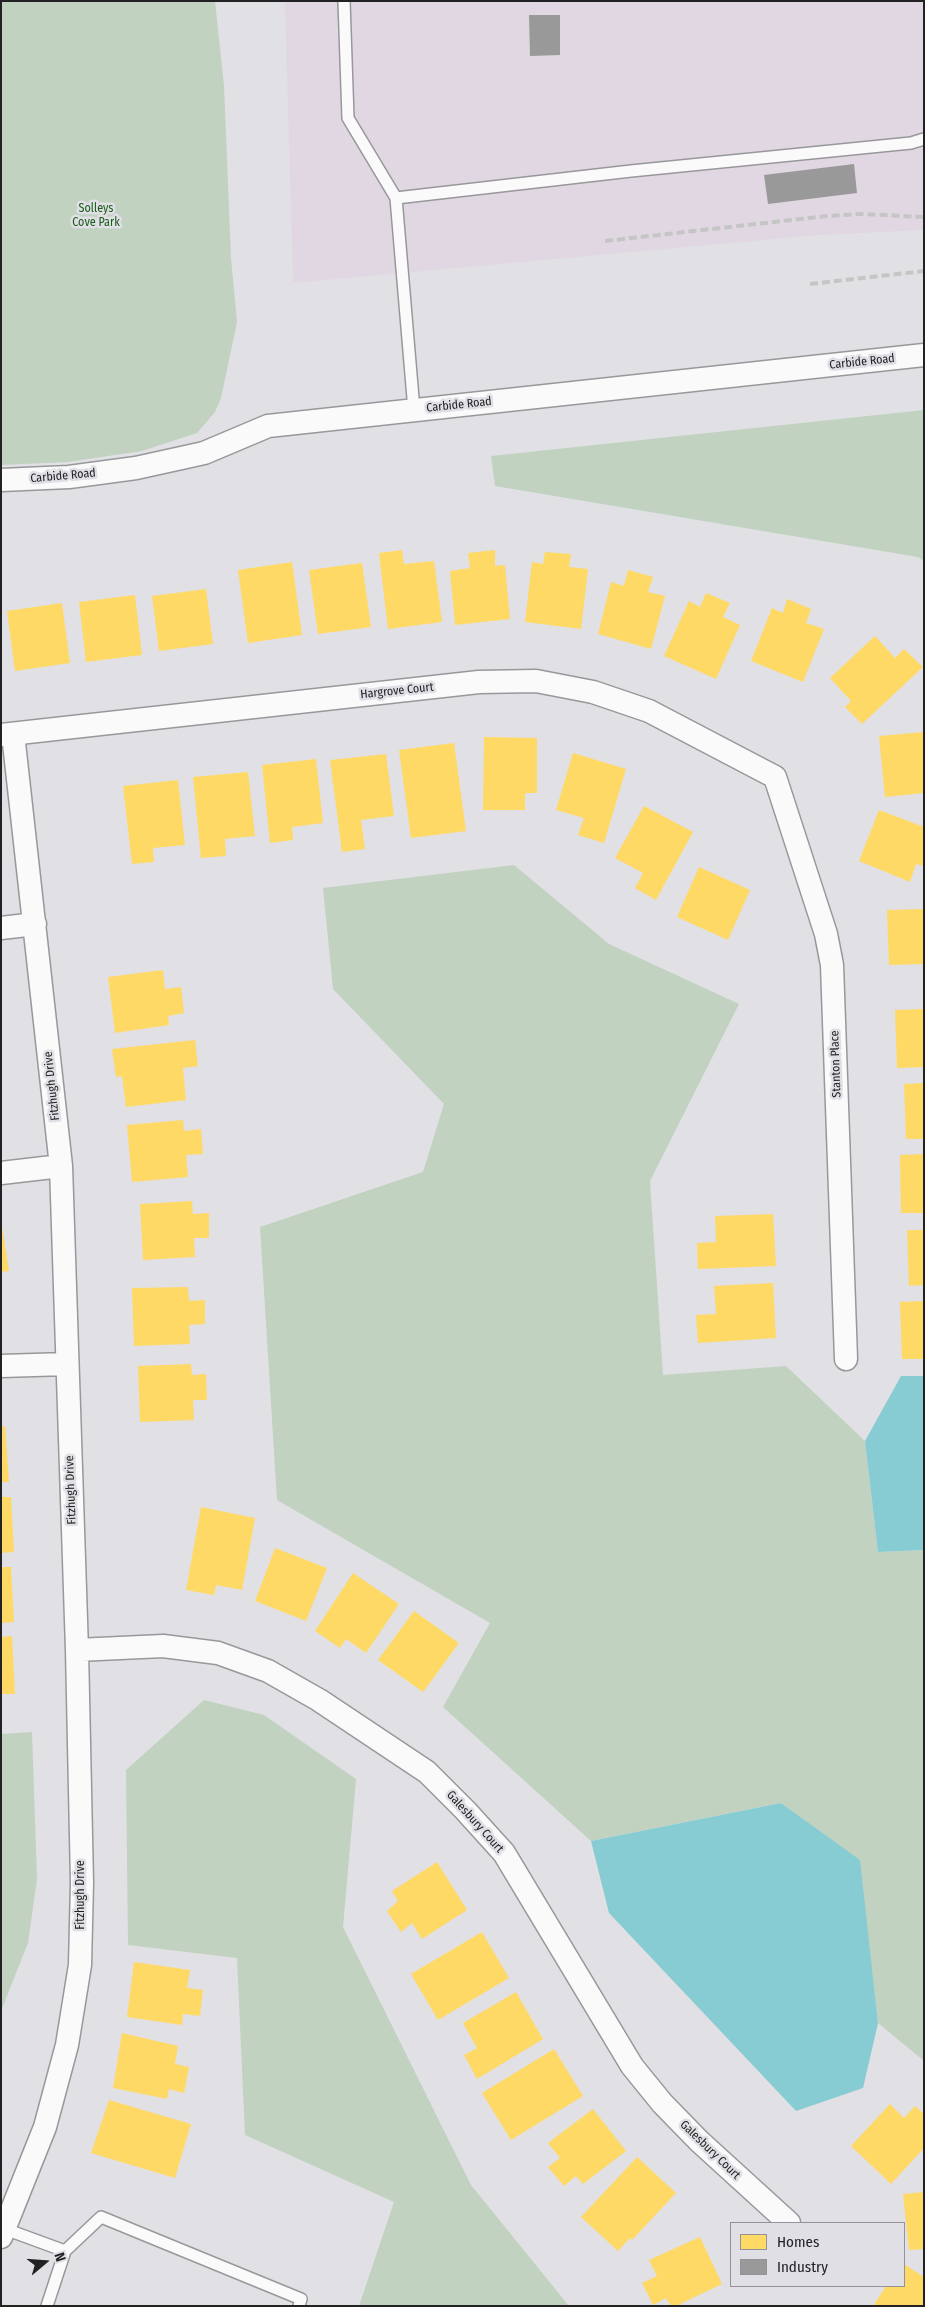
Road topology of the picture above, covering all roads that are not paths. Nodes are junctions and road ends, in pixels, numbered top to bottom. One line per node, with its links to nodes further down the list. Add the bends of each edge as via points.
1 (344, 1): 3 (lane, via 348,118)
2 (924, 139): 3 (lane, via 911,143)
3 (396, 198): 5 (lane)
4 (924, 355): 5 (street, Carbide Road)
5 (414, 410): 6 (street, Carbide Road, via 268,426 204,453 136,468 69,477)
6 (1, 480)
7 (7, 734): 8 (street, Hargrove Court, via 479,682 536,682 593,692 649,711); 9 (street, Fitzhugh Drive)
8 (775, 777): 13 (street, Stanton Place, via 826,934 832,965)
9 (35, 924): 10 (street); 11 (street, Fitzhugh Drive)
10 (1, 928)
11 (61, 1166): 12 (street); 14 (street, Fitzhugh Drive)
12 (1, 1173)
13 (846, 1359)
14 (67, 1364): 15 (street); 16 (street, Fitzhugh Drive)
15 (1, 1366)
16 (77, 1650): 17 (street, Galesbury Court, via 163,1646 218,1653 268,1671 319,1700 428,1772 504,1853 632,2066 699,2141); 18 (street, Fitzhugh Drive, via 82,1883 80,1965 67,2046 45,2127)
17 (788, 2222)
18 (2, 2231): 19 (lane)
19 (66, 2251): 20 (lane); 21 (lane, via 101,2217 301,2299)
20 (47, 2306)
21 (299, 2306)

